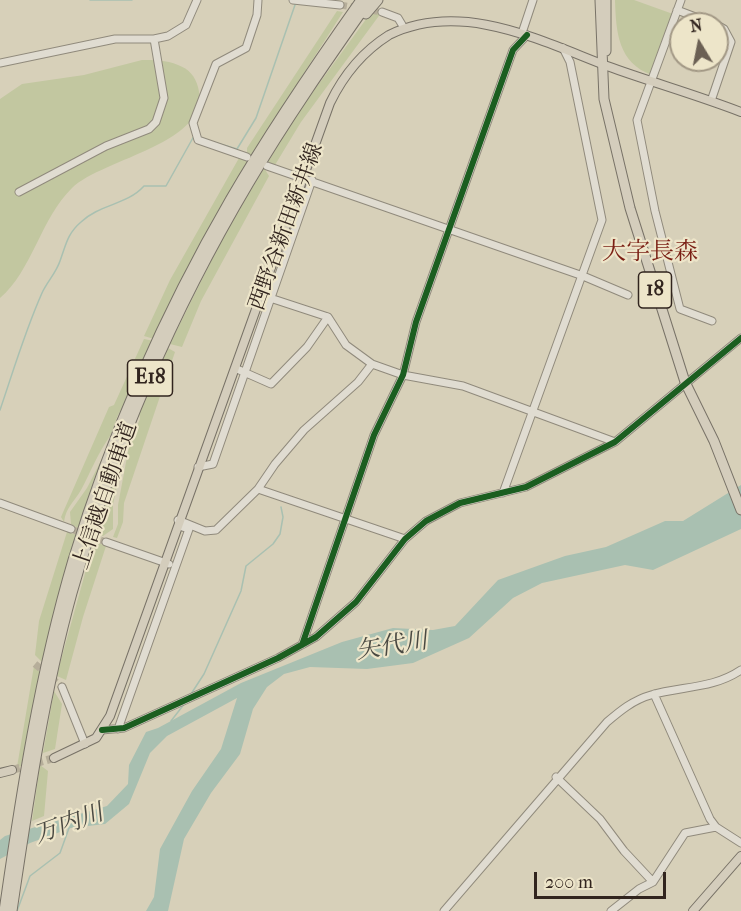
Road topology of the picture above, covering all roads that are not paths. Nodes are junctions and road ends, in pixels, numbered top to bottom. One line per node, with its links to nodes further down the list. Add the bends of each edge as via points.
1 (197, 0): 18 (street, via 186,25)
2 (258, 0): 28 (street, via 246,48 216,64 193,123 198,140)
3 (293, 0): 12 (street)
4 (356, 0): 19 (highway)
5 (361, 0): 19 (highway, 上信越自動車道 / E18)
6 (370, 0): 26 (highway, 上信越自動車道 / E18)
7 (378, 0): 26 (highway)
8 (533, 0): 17 (street)
9 (600, 0): 22 (highway, 18)
10 (606, 0): 22 (highway, 18)
11 (681, 0): 13 (street)
12 (340, 3)
13 (677, 10): 15 (street); 24 (street)
14 (382, 12): 16 (street, via 398,18)
15 (682, 12)
16 (404, 28): 17 (main road, 西野谷新田新井線, via 426,21 460,18); 30 (main road, 西野谷新田新井線, via 375,45 347,72 330,103)
17 (524, 34): 20 (main road, 西野谷新田新井線); 32 (street, via 513,50)
18 (154, 39): 21 (street, via 115,39); 31 (street, via 164,98 156,122 149,129 106,146)
19 (327, 48): 67 (highway, 上信越自動車道 / E18, via 215,226 126,414 64,592 37,703)
20 (563, 48): 22 (main road, 西野谷新田新井線); 33 (street, via 570,62 602,220)
21 (0, 63)
22 (604, 64): 24 (main road, 西野谷新田新井線); 42 (highway, 18, via 604,99 612,134 642,250)
23 (721, 72): 25 (street)
24 (652, 81): 25 (main road, 西野谷新田新井線); 37 (street, via 637,120 655,211 680,309)
25 (711, 101): 27 (main road, 西野谷新田新井線)
26 (298, 104): 67 (highway, 上信越自動車道 / E18, via 207,257 125,438 72,596)
27 (741, 112)
28 (246, 157)
29 (267, 166): 30 (street)
30 (308, 178): 32 (street); 35 (main road, 西野谷新田新井線)
31 (19, 192)
32 (449, 229): 33 (street); 41 (street, via 416,322)
33 (583, 276): 34 (street); 43 (street)
34 (628, 295)
35 (266, 297): 36 (street); 40 (main road, 西野谷新田新井線)
36 (328, 317): 39 (street, via 346,345); 40 (street, via 307,347 271,384)
37 (712, 321)
38 (741, 338): 42 (street)
39 (372, 364): 41 (street); 45 (street, via 304,430)
40 (241, 370): 50 (main road, 西野谷新田新井線)
41 (403, 375): 43 (street, via 463,386); 49 (street, via 379,424)
42 (685, 382): 44 (street); 48 (highway, 18)
43 (533, 411): 44 (street); 46 (street)
44 (615, 441): 46 (street, via 526,487)
45 (258, 489): 49 (street); 50 (street, via 216,530)
46 (503, 493): 52 (street, via 447,509)
47 (0, 503): 51 (street)
48 (741, 510)
49 (344, 517): 52 (street); 56 (street)
50 (177, 523): 54 (main road, 西野谷新田新井線); 55 (street, via 189,529)
51 (71, 529)
52 (405, 539): 56 (street, via 356,602 331,626)
53 (106, 542): 54 (street)
54 (163, 562): 55 (street); 61 (main road, 西野谷新田新井線)
55 (174, 566): 60 (street)
56 (302, 645): 60 (street)
57 (741, 670): 59 (street, via 711,685)
58 (62, 687): 62 (street)
59 (654, 694): 66 (street, via 626,706 607,722); 68 (street)
60 (118, 729): 61 (street)
61 (102, 730): 62 (main road, 西野谷新田新井線)
62 (85, 744): 63 (main road, 西野谷新田新井線)
63 (54, 758)
64 (12, 770): 65 (main road)
65 (0, 773)
66 (556, 777): 71 (street, via 600,819); 74 (street)
67 (25, 797): 72 (highway, E18); 73 (highway, E18)
68 (716, 827): 69 (street); 71 (street, via 685,833)
69 (741, 843)
70 (741, 856): 76 (main road)
71 (652, 882): 75 (street)
72 (4, 911)
73 (12, 911)
74 (444, 911)
75 (611, 911)
76 (693, 911)

